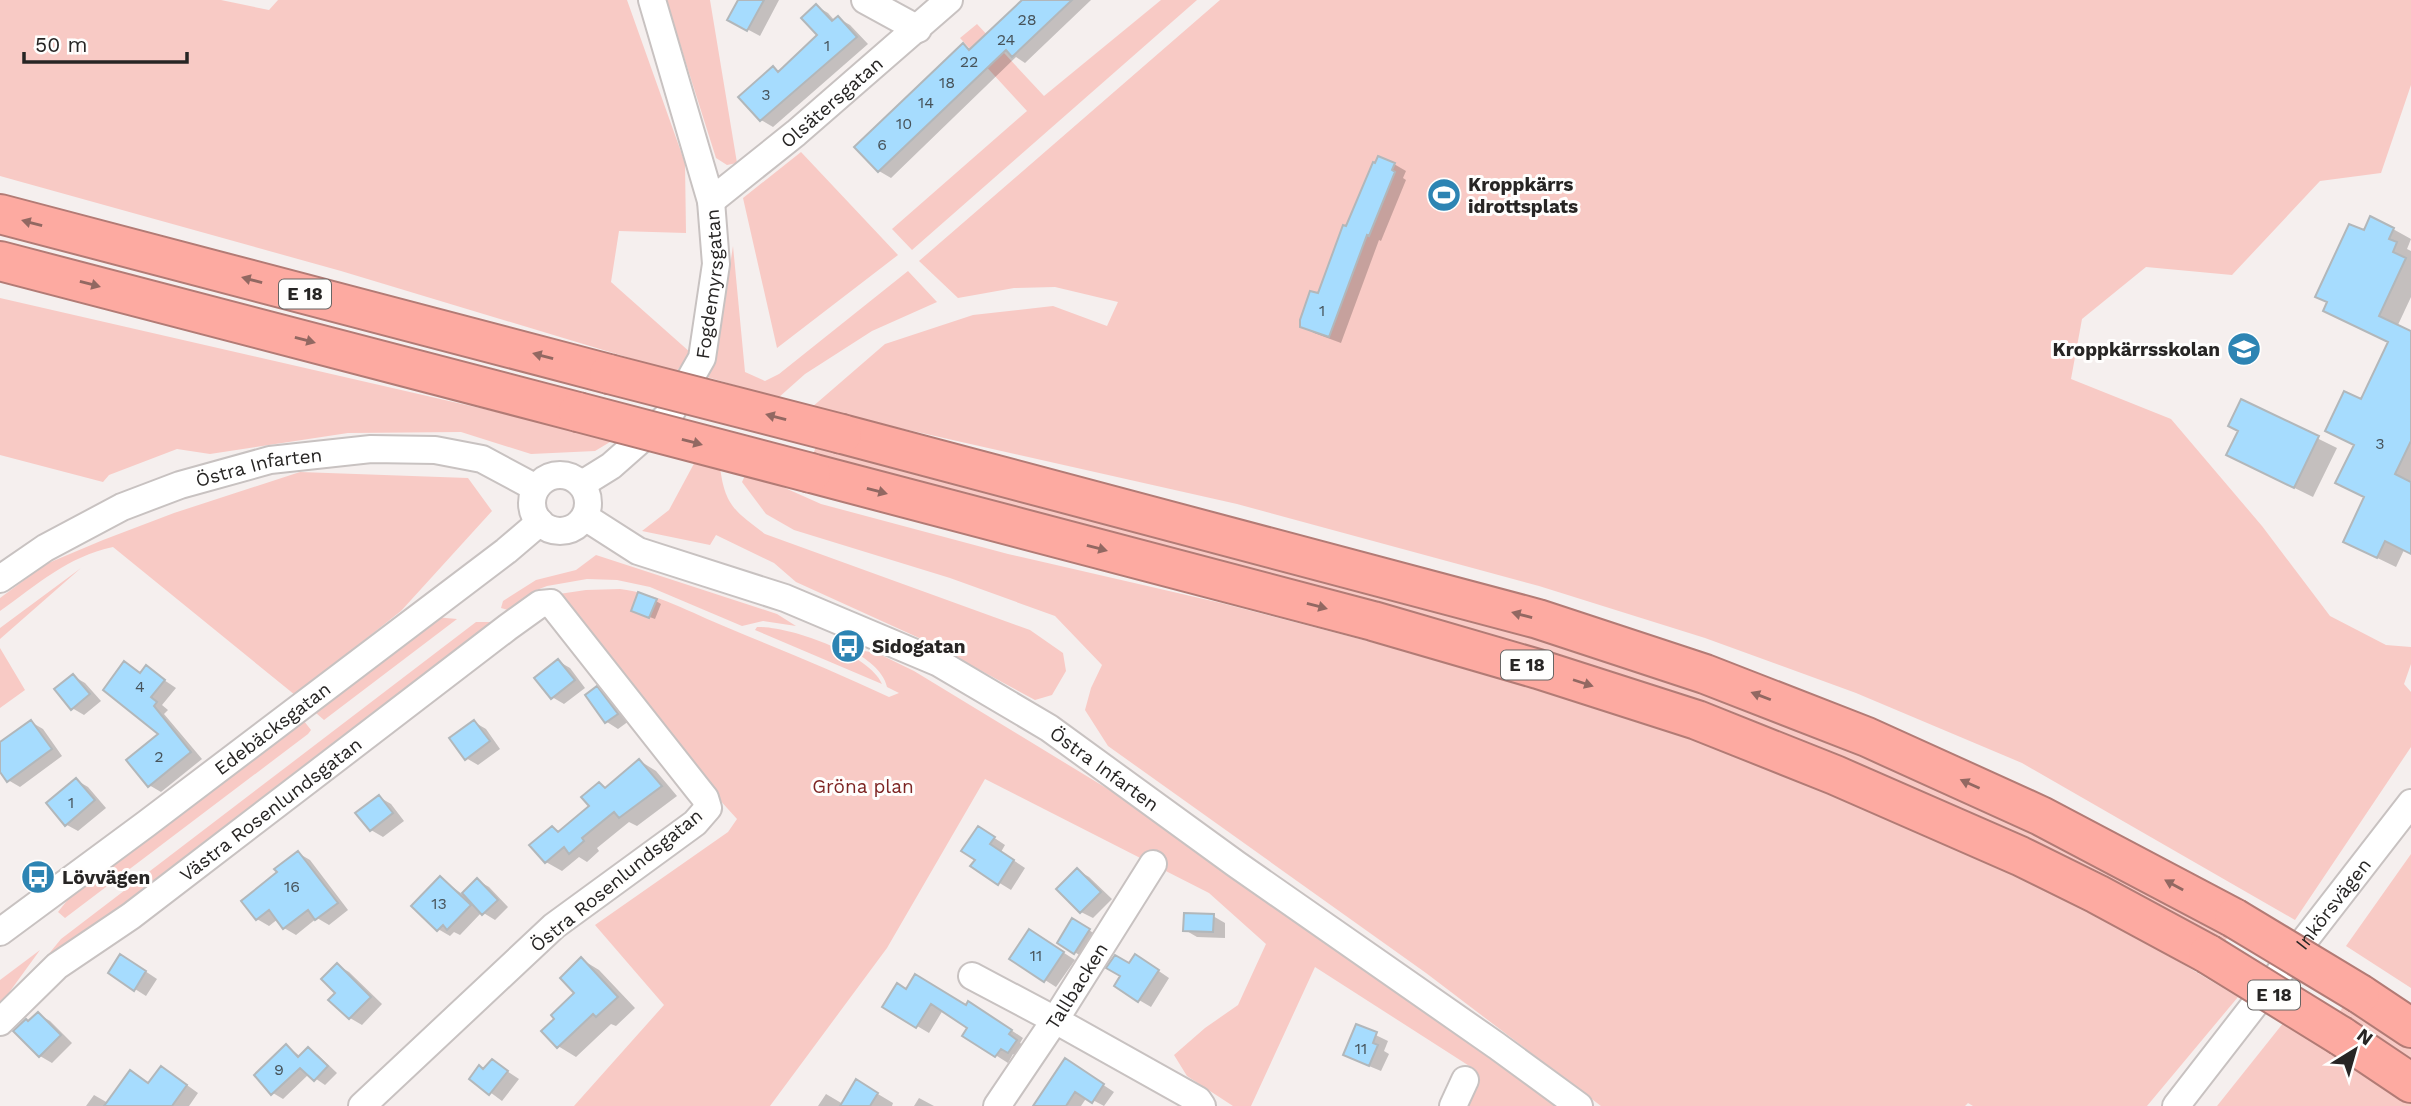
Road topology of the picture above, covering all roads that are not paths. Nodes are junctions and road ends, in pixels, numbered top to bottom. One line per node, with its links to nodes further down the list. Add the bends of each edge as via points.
1 (652, 0): 5 (street, Fogdemyrsgatan)
2 (865, 0): 4 (street)
3 (949, 0): 4 (street, Olsätersgatan)
4 (918, 29): 5 (street, Olsätersgatan)
5 (711, 201): 8 (street, Fogdemyrsgatan, via 716,264 702,358 670,414 611,467)
6 (0, 214): 20 (highway, E 18, one-way to 6, bridge, via 2234,918 2041,816 1867,737 1705,674 1538,620)
7 (0, 261): 22 (highway, E 18, one-way to 22, bridge, via 1373,621 1697,720 1835,775 2097,894 2207,954)
8 (582, 484): 9 (street, via 569,475 557,474); 10 (street, via 589,503)
9 (536, 488): 11 (street, via 532,502); 12 (street, Östra Infarten, via 482,459 435,450 371,449 270,460 122,507 54,542)
10 (585, 517): 11 (street, via 573,529 558,531); 27 (street, Östra Infarten, via 638,551 785,598 939,663 1049,728)
11 (540, 522): 16 (street, Edebäcksgatan)
12 (0, 579)
13 (544, 602): 19 (street, Västra Rosenlundsgatan, via 131,916 57,965); 23 (street, Östra Rosenlundsgatan, via 551,603 705,798 708,808 695,823 554,926)
14 (2411, 803): 28 (street, Inkörsvägen)
15 (1153, 864): 18 (street, Tallbacken)
16 (0, 932)
17 (972, 976): 18 (street)
18 (1055, 1020): 24 (street, Tallbacken); 25 (street)
19 (0, 1022)
20 (2411, 1028)
21 (1465, 1080): 26 (street)
22 (2411, 1083)
23 (362, 1106)
24 (997, 1106)
25 (1202, 1106)
26 (1453, 1106)
27 (1579, 1106)
28 (2176, 1106)

